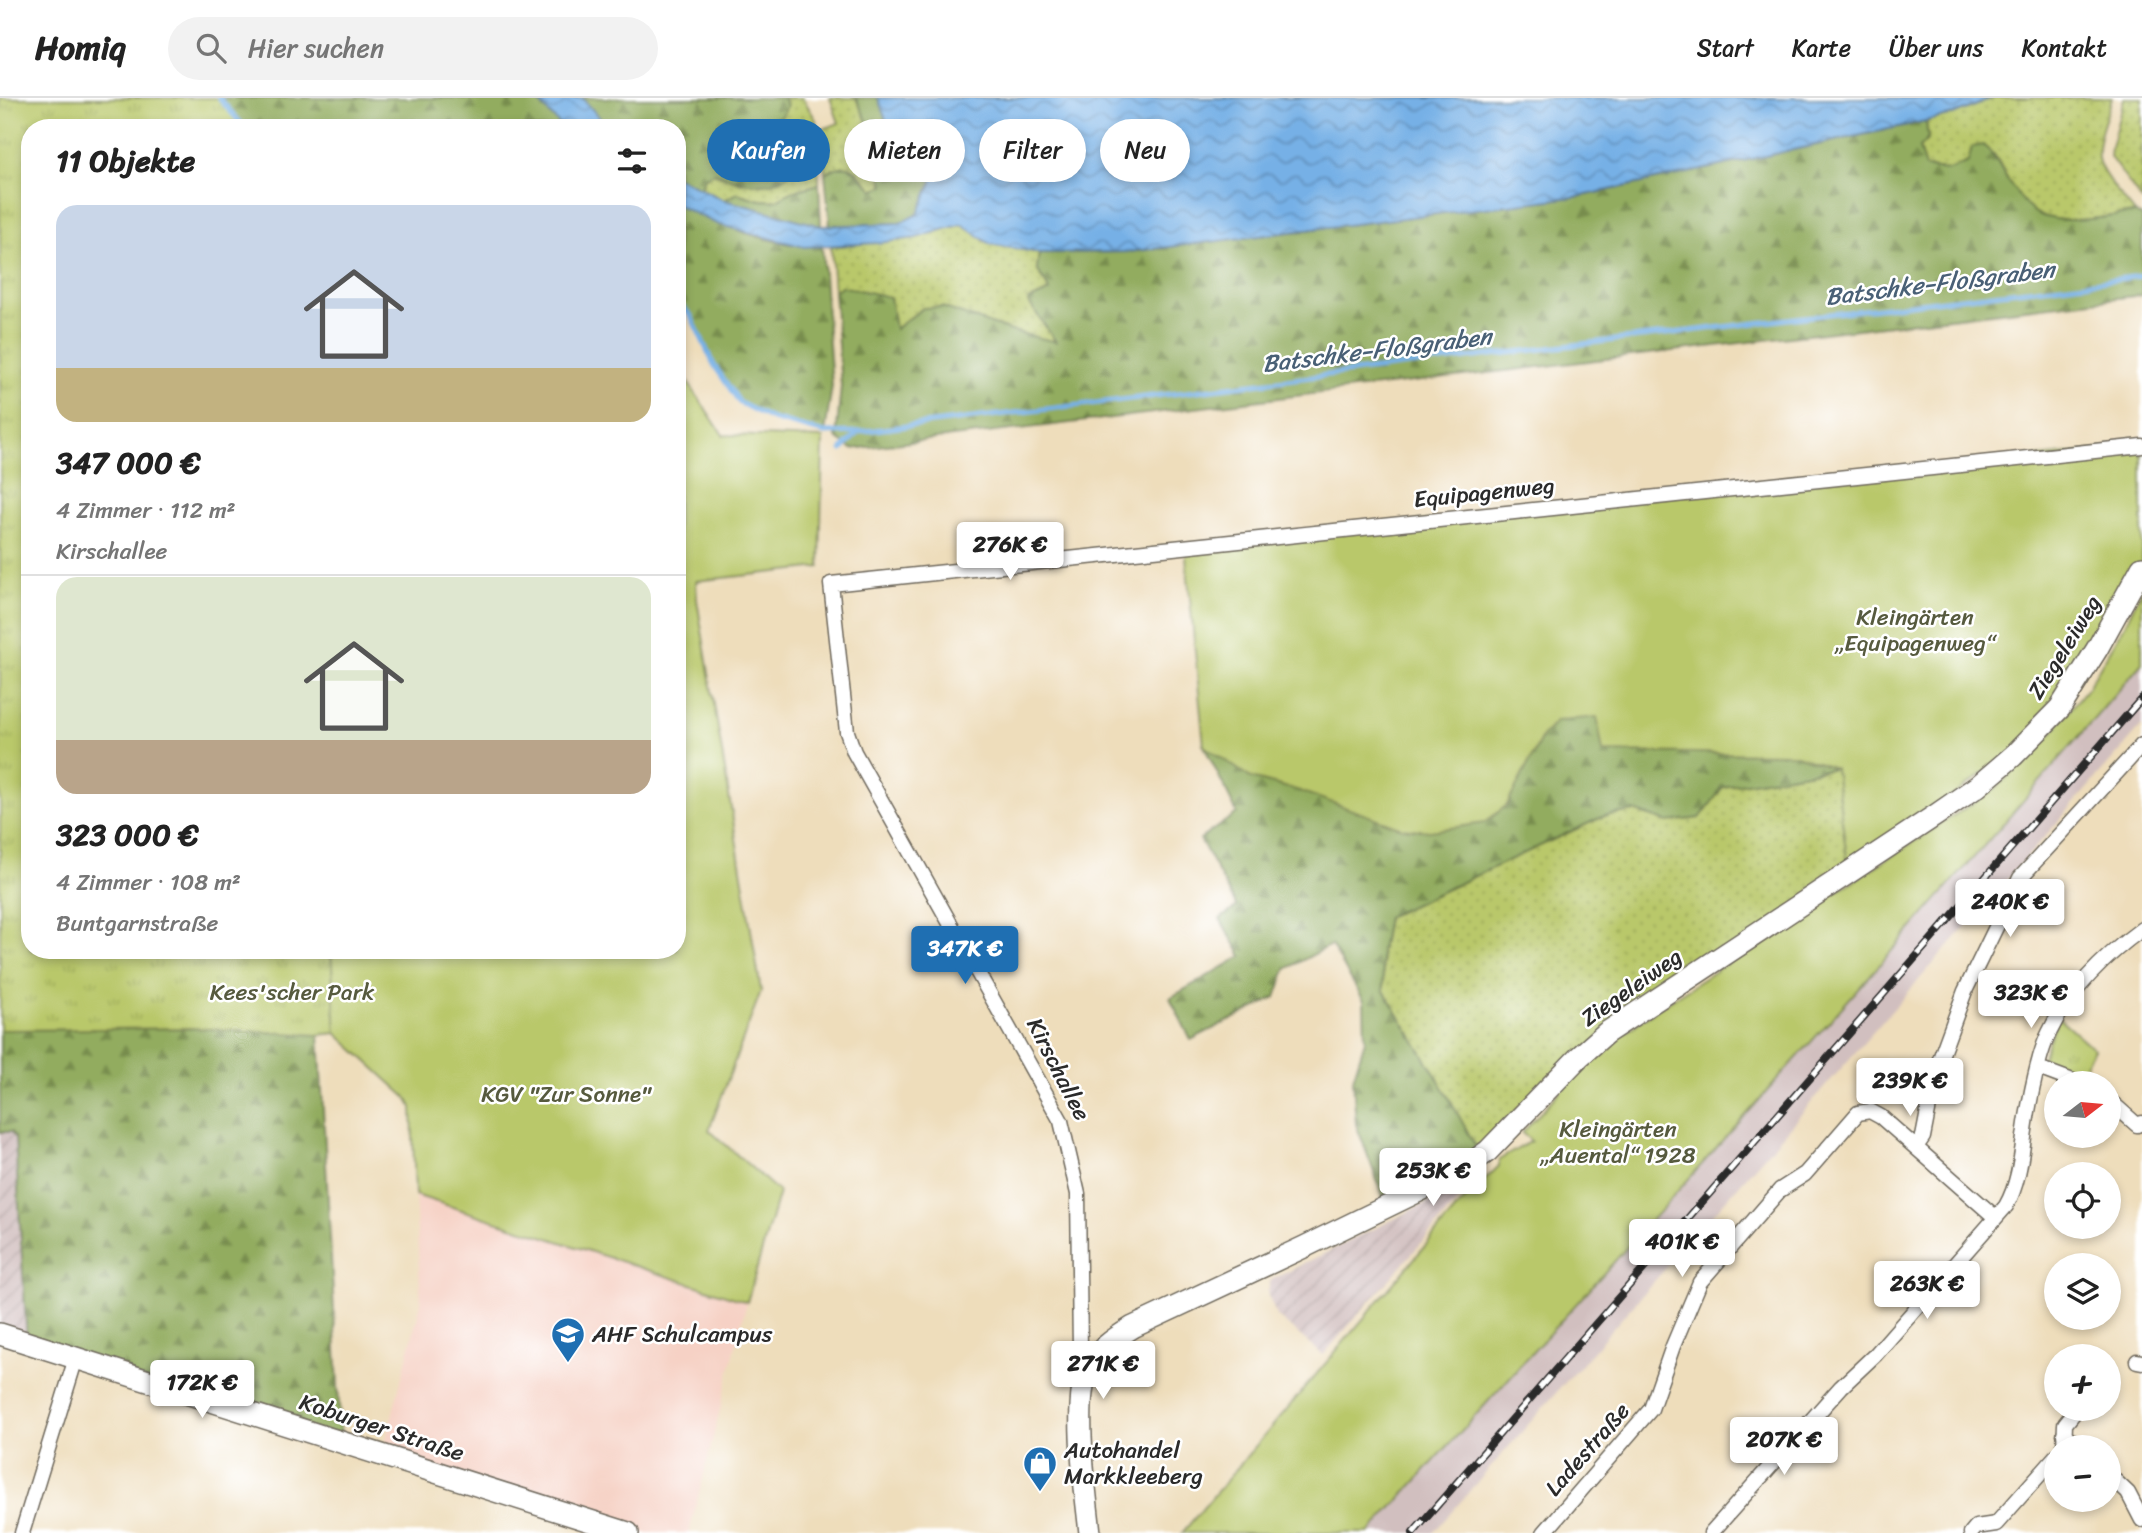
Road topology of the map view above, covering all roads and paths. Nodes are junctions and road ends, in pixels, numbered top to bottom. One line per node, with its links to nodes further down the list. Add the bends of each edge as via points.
1 (2142, 446): 3 (street, Equipagenweg)
2 (2142, 568): 14 (main road, Ziegeleiweg, via 2060,708 1978,786 1606,1033 1488,1150 1460,1171 1133,1327 1101,1350)
3 (831, 584): 14 (street, Kirschallee, via 847,732 854,752 1061,1121 1078,1194 1080,1350)
4 (2142, 745): 10 (street, via 2020,878 1965,991 1936,1070 1923,1137)
5 (2142, 929): 6 (street, via 2116,948 2070,998 2048,1035)
6 (2038, 1068): 7 (street); 11 (street, via 2014,1191)
7 (2046, 1071)
8 (2121, 1111): 9 (street, via 2137,1125)
9 (2142, 1123)
10 (1916, 1147): 11 (street); 21 (street, Ladestraße, via 1881,1117 1870,1111 1858,1113 1805,1174 1780,1190 1700,1282 1651,1409)
11 (1995, 1217): 22 (street)
12 (0, 1334): 13 (main road, Koburger Straße)
13 (76, 1358): 18 (street); 19 (main road, Koburger Straße)
14 (1087, 1371): 20 (main road, Kirschallee, via 1082,1428)
15 (2044, 1470): 23 (street, via 1996,1524 1976,1527)
16 (2121, 1486): 17 (street)
17 (2142, 1520)
18 (22, 1533)
19 (628, 1533)
20 (1090, 1533)
21 (1544, 1533)
22 (1711, 1533)
23 (1971, 1533)

